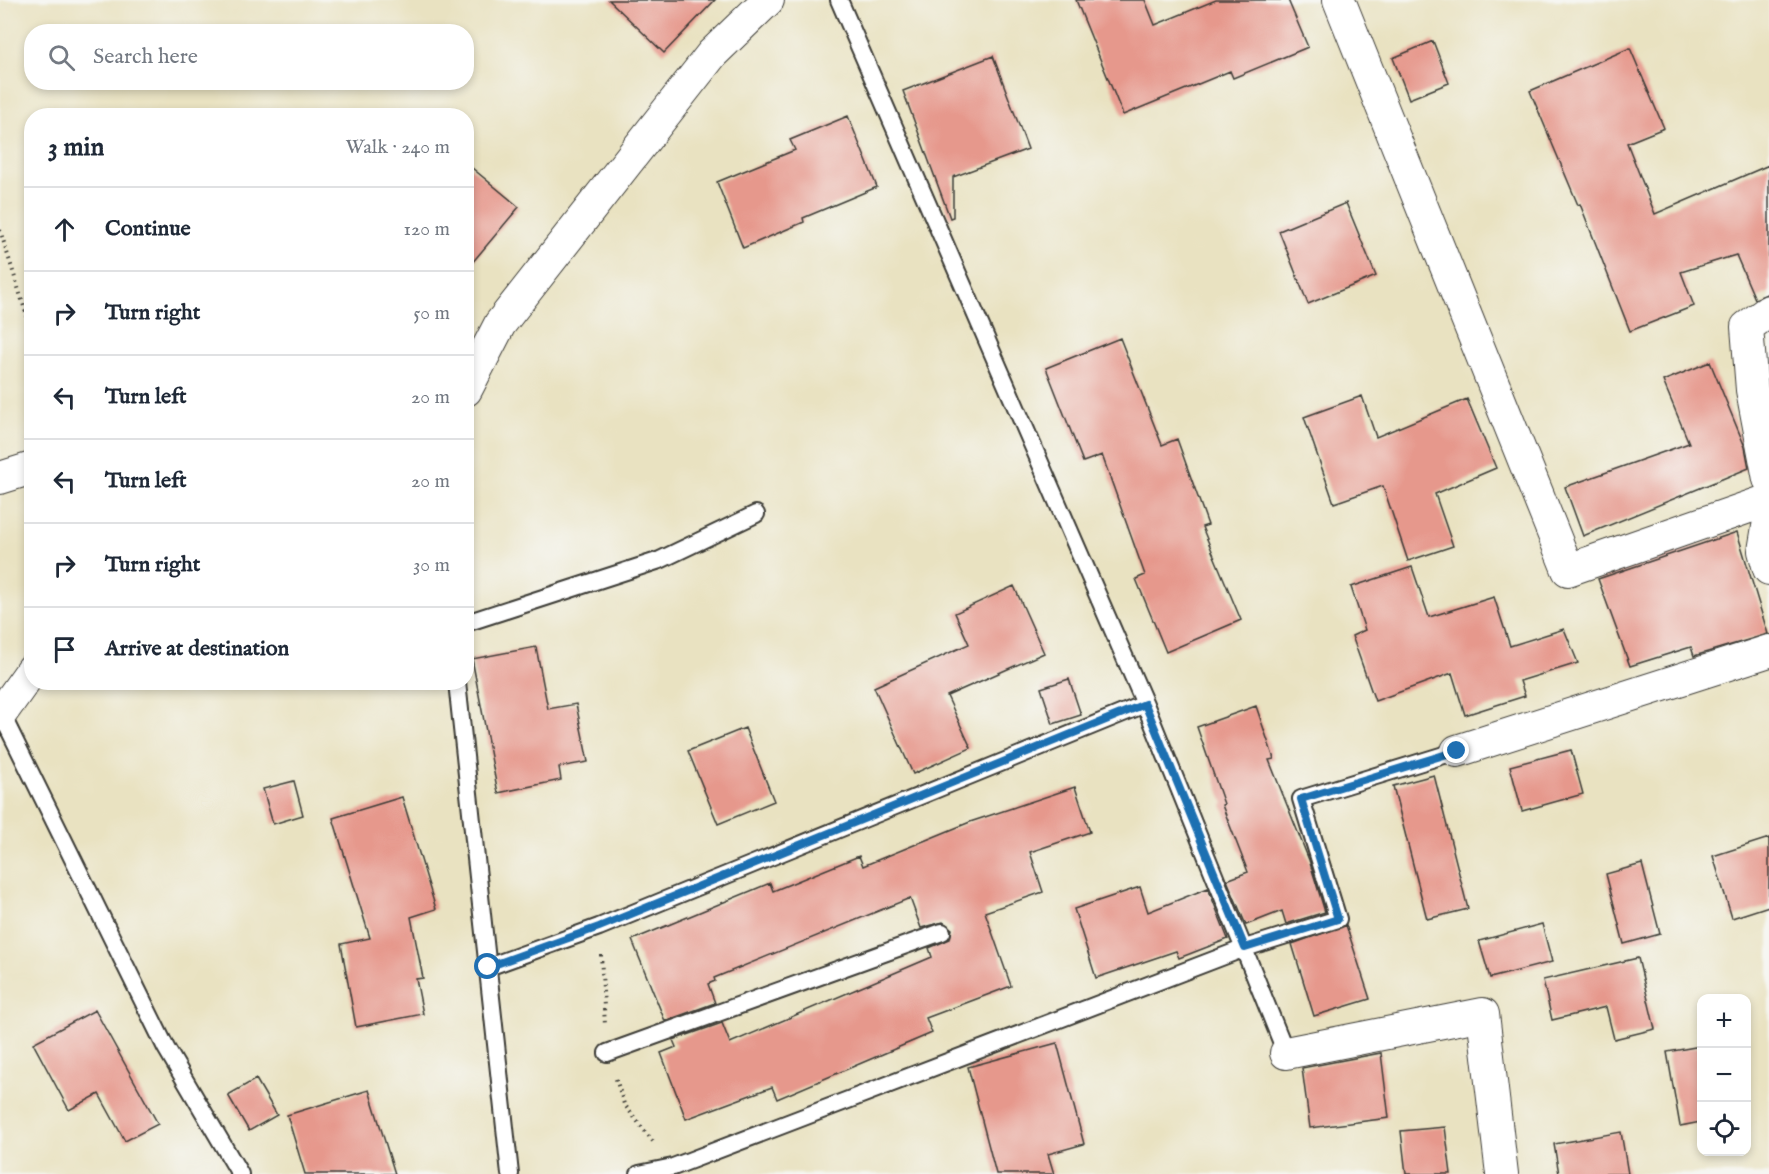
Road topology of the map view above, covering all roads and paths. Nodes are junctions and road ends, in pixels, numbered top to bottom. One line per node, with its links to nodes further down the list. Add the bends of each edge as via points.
1 (768, 0): 7 (street, via 712,54 500,324)
2 (839, 0): 19 (lane)
3 (1339, 0): 11 (street, via 1568,570)
4 (0, 230): 5 (path)
5 (24, 306)
6 (1769, 311): 10 (street, via 1747,327 1752,390)
7 (474, 374)
8 (24, 470): 9 (street)
9 (0, 478)
10 (1769, 479)
11 (1769, 500)
12 (756, 514): 15 (lane, via 660,560)
13 (1769, 521): 14 (street, via 1764,551)
14 (1769, 569)
15 (474, 620)
16 (1769, 651): 21 (street)
17 (24, 681): 20 (street)
18 (458, 690): 24 (lane)
19 (1145, 704): 23 (lane); 24 (lane, via 599,927)
20 (1, 714): 27 (lane, via 166,1048)
21 (1457, 751): 23 (lane, via 1301,799 1338,919)
22 (942, 932): 25 (lane)
23 (1245, 948): 26 (lane); 29 (lane, via 673,1167)
24 (488, 967): 28 (lane)
25 (607, 1053)
26 (1286, 1053): 30 (street, via 1483,1014)
27 (240, 1174)
28 (510, 1174)
29 (639, 1174)
30 (1502, 1174)

